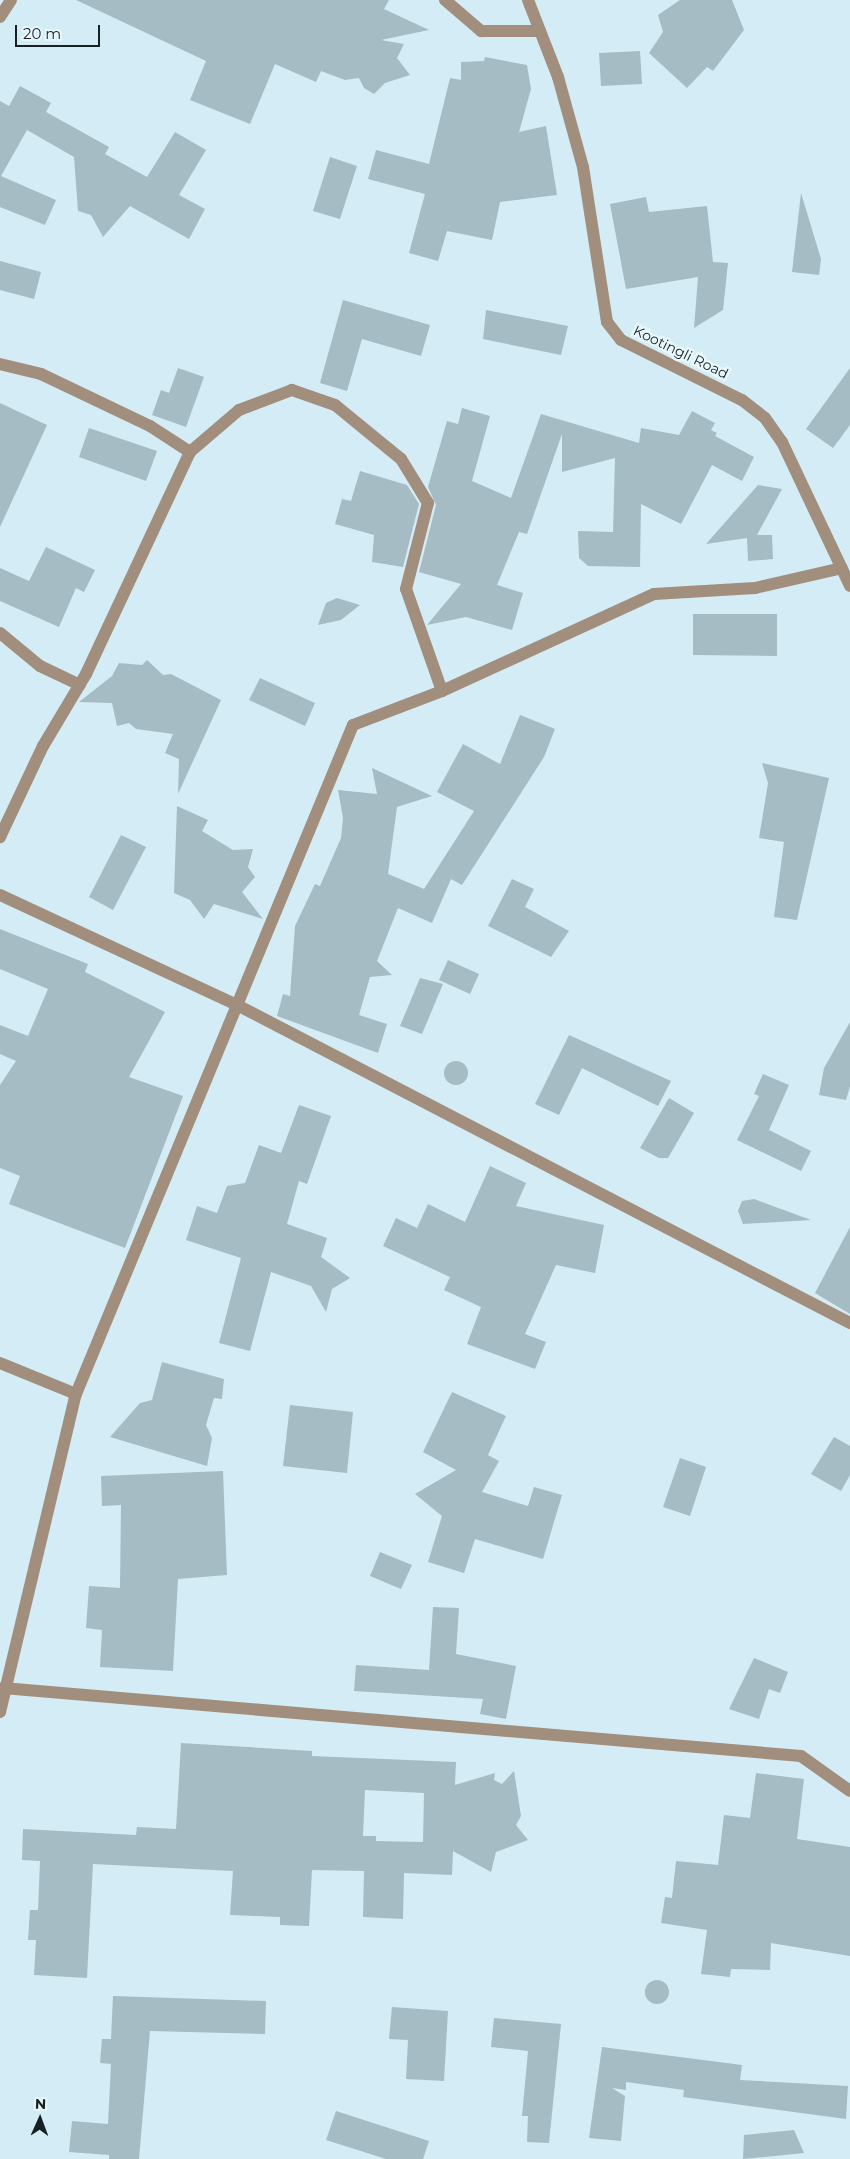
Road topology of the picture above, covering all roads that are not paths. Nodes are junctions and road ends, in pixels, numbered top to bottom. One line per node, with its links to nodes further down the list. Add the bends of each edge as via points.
1 (11, 0): 4 (street)
2 (445, 0): 5 (street, via 481,31)
3 (528, 0): 5 (street, Kootingli Road)
4 (0, 17)
5 (540, 32): 8 (street, Kootingli Road, via 558,78 583,167 607,322 621,340 725,391 765,418 782,442)
6 (0, 364): 7 (street, via 41,374 150,426)
7 (190, 452): 11 (street); 12 (street, via 239,410 292,390 335,404 401,459 428,503 406,589)
8 (842, 568): 9 (street, Kootingli Road); 12 (street, via 755,588 654,594)
9 (850, 586)
10 (0, 633): 11 (street, via 40,666)
11 (80, 685): 13 (street, via 43,746)
12 (442, 691): 15 (street, via 353,725)
13 (0, 837)
14 (0, 895): 15 (street)
15 (237, 1005): 16 (street); 18 (street)
16 (850, 1323)
17 (0, 1363): 18 (street)
18 (76, 1394): 19 (street)
19 (3, 1688): 20 (street); 21 (street, via 801,1756)
20 (0, 1712)
21 (850, 1790)

